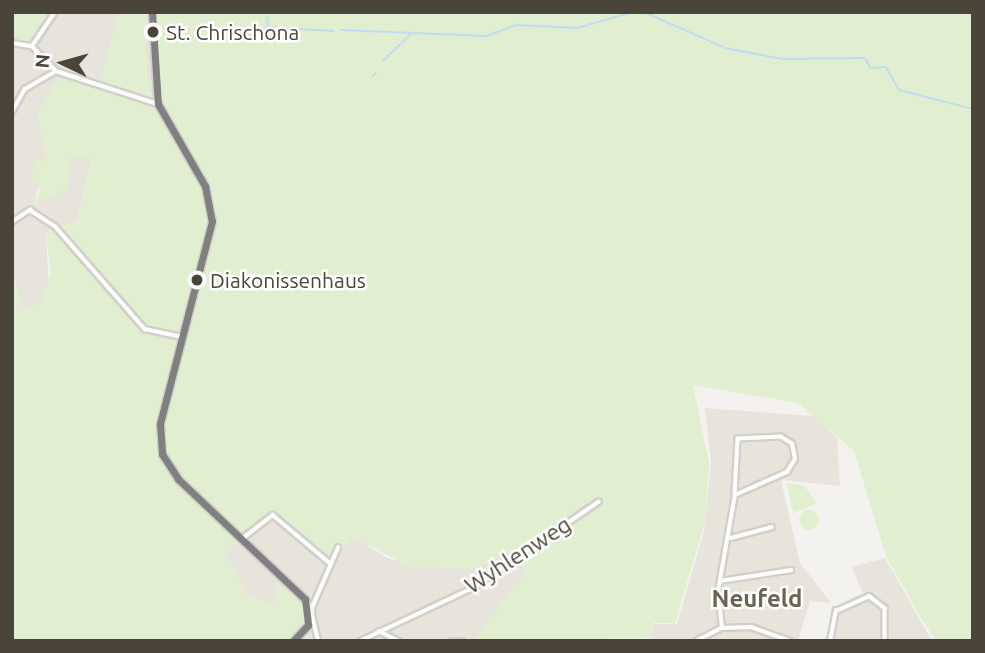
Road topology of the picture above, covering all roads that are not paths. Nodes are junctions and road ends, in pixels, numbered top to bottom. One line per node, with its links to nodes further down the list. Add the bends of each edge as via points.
1 (55, 12): 4 (street)
2 (152, 12): 6 (street)
3 (12, 43): 4 (street)
4 (32, 46): 5 (street)
5 (56, 71): 6 (street); 7 (street, via 25,89)
6 (158, 104): 9 (street, via 205,187 212,212)
7 (12, 112)
8 (12, 222): 9 (street, via 30,210 55,226 145,329)
9 (183, 337): 14 (street, via 160,424 162,454)
10 (735, 495): 10 (street, via 787,472 792,444 782,437 738,439); 13 (street)
11 (598, 502): 21 (street, Wyhlenweg, via 475,587)
12 (772, 527): 13 (street)
13 (731, 538): 18 (street)
14 (241, 540): 16 (street, via 273,515); 19 (street)
15 (338, 548): 16 (street)
16 (331, 564): 19 (street)
17 (791, 570): 18 (street)
18 (720, 581): 20 (street)
19 (312, 610): 23 (street); 24 (street)
20 (722, 628): 22 (street); 29 (street, via 760,629)
21 (379, 631): 25 (street, Wyhlenweg); 26 (street)
22 (698, 640)
23 (293, 641)
24 (318, 641)
25 (360, 641)
26 (399, 641)
27 (453, 641): 28 (street)
28 (462, 641)
29 (790, 641)
30 (831, 641): 31 (street, via 836,611 869,596 885,608)
31 (886, 641)

